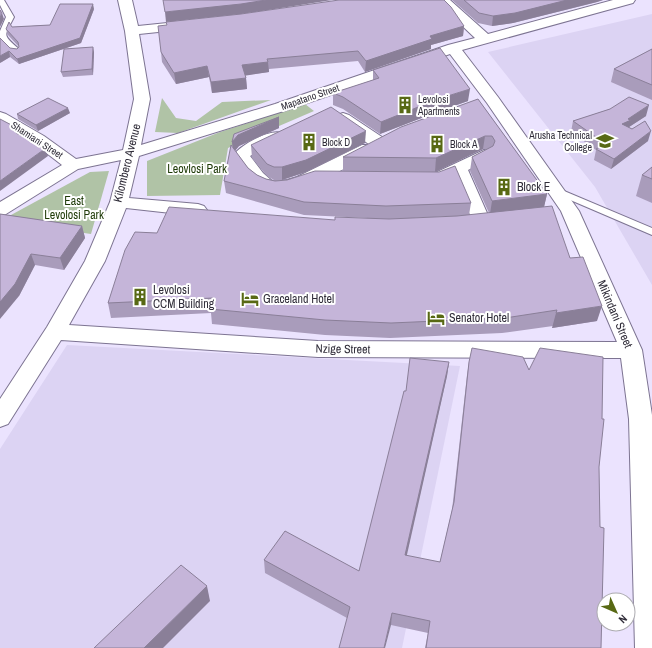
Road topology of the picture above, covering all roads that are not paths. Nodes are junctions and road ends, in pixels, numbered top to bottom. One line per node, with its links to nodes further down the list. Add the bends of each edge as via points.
1 (1, 0): 9 (lane, via 10,17 2,34 3,39)
2 (125, 0): 6 (street, Kilombero Avenue)
3 (442, 0): 7 (street)
4 (628, 0): 7 (street, Mapatano Street)
5 (203, 23): 6 (street)
6 (132, 31): 13 (street, Kilombero Avenue, via 142,99)
7 (484, 38): 8 (street, Mapatano Street)
8 (453, 48): 13 (street, Mapatano Street, via 281,107); 20 (street, Mikindani Street, via 486,101)
9 (16, 51)
10 (329, 112): 17 (street, via 336,113 386,140)
11 (0, 117): 15 (street, Shamiani Street, via 38,139)
12 (287, 131): 17 (street, via 246,151 241,156 254,174 268,186 285,187)
13 (131, 153): 15 (street, Mapatano Street); 21 (street, Kilombero Avenue)
14 (484, 155): 16 (street)
15 (73, 165): 22 (street, Mapatano Street)
16 (459, 168): 19 (street, via 438,178); 26 (street, via 490,221)
17 (314, 177): 18 (street)
18 (351, 177)
19 (415, 179)
20 (557, 191): 24 (street, Mikindani Street); 27 (lane)
21 (119, 202): 23 (street); 28 (street, Kilombero Avenue, via 95,260)
22 (0, 210)
23 (212, 211)
24 (570, 211): 25 (street); 29 (street, Mikindani Street)
25 (548, 214)
26 (464, 224)
27 (652, 232)
28 (55, 332): 29 (street, Nzige Street, via 318,349); 30 (street, Kilombero Avenue)
29 (631, 350): 31 (street, Mikindani Street, via 641,419)
30 (0, 418)
31 (649, 648)

